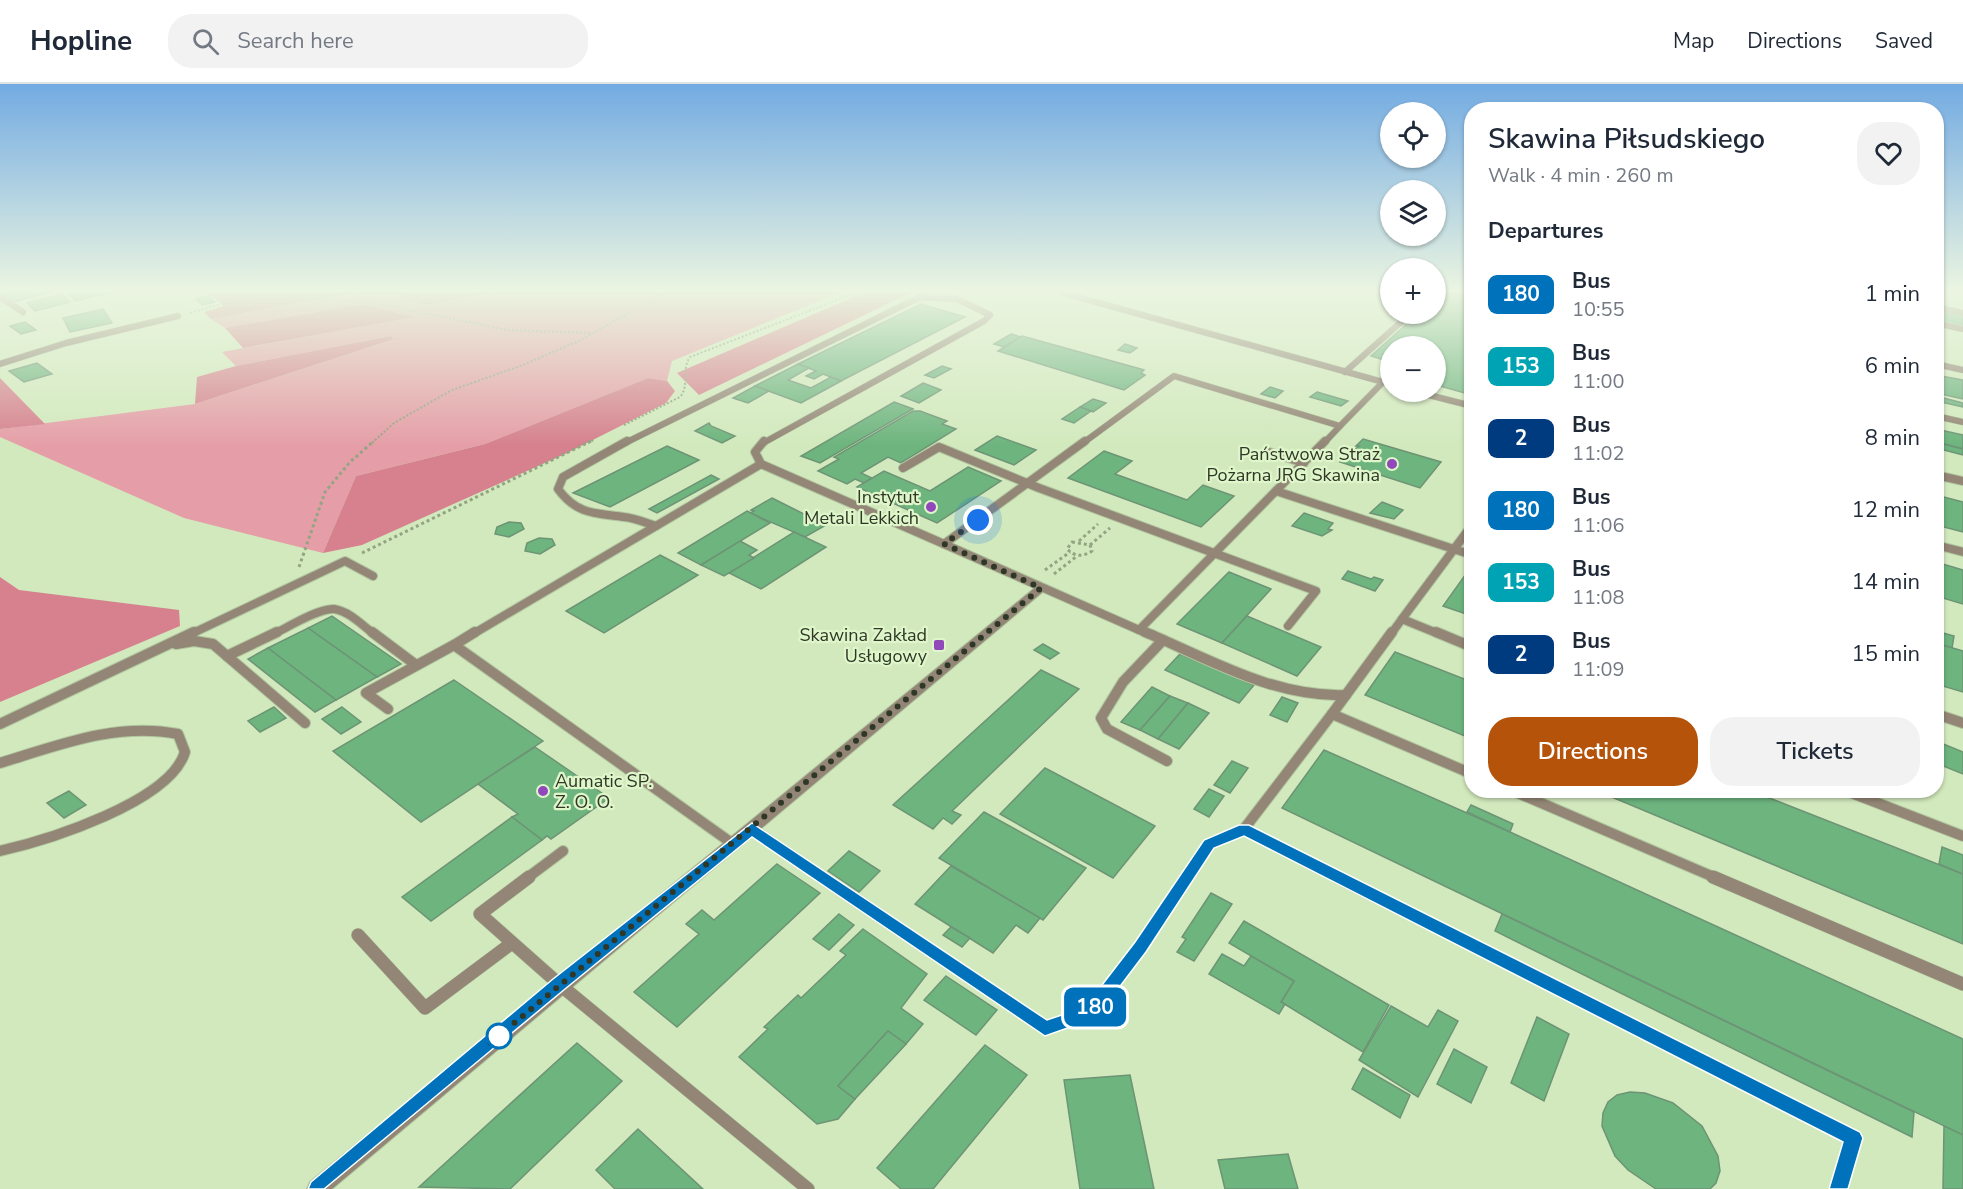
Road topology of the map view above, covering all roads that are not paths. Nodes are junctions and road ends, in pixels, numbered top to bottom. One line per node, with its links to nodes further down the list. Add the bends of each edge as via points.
1 (64, 344): 6 (lane)
2 (825, 344): 25 (lane, via 629,440 563,477 558,489 562,495 593,515 626,517)
3 (942, 344): 19 (lane, via 765,440 755,452)
4 (1244, 344): 9 (lane)
5 (1377, 344): 9 (lane)
6 (0, 364)
7 (1944, 366): 8 (lane)
8 (1963, 370)
9 (1345, 372): 10 (lane)
10 (1380, 381)
11 (1380, 389): 16 (lane)
12 (1446, 399): 13 (lane)
13 (1464, 404)
14 (1944, 418): 15 (lane)
15 (1963, 422)
16 (1340, 426): 18 (lane); 23 (lane, via 1174,376)
17 (1269, 452): 18 (lane)
18 (1304, 463): 24 (lane)
19 (760, 464): 25 (lane); 27 (lane)
20 (903, 468): 23 (lane, via 939,447)
21 (1944, 477): 22 (lane)
22 (1963, 481)
23 (1029, 483): 27 (lane); 32 (lane)
24 (1276, 491): 29 (lane); 32 (lane)
25 (656, 526): 41 (lane)
26 (1464, 538): 29 (lane)
27 (944, 544): 34 (lane)
28 (1944, 546): 31 (lane)
29 (1453, 549): 30 (lane); 35 (lane)
30 (1464, 552)
31 (1963, 552)
32 (1214, 554): 36 (lane, via 1316,591); 37 (lane)
33 (373, 576): 40 (lane, via 345,561)
34 (1041, 588): 37 (lane); 56 (street)
35 (1402, 620): 39 (lane); 44 (lane)
36 (1288, 626)
37 (1139, 630): 38 (lane)
38 (1163, 640): 44 (lane, via 1287,691); 51 (lane, via 1123,682 1101,718 1107,729)
39 (1464, 644)
40 (167, 645): 42 (lane, via 194,641 213,644); 50 (lane)
41 (454, 645): 43 (lane); 59 (lane)
42 (228, 656): 43 (lane, via 322,611 334,609 346,613); 48 (lane)
43 (416, 665): 45 (lane, via 366,693)
44 (1346, 695): 46 (lane)
45 (388, 709)
46 (1332, 714): 53 (lane); 57 (lane)
47 (1944, 717): 49 (lane)
48 (305, 723)
49 (1963, 723)
50 (0, 724)
51 (1167, 761)
52 (0, 763): 60 (lane, via 136,729 178,734 185,752 178,771 143,797 96,820)
53 (1464, 771)
54 (1530, 798): 65 (lane)
55 (1865, 798): 58 (lane)
56 (752, 829): 57 (lane, via 1045,1028 1090,1013 1209,844); 59 (street)
57 (1244, 829): 68 (lane, via 1854,1138)
58 (1963, 836)
59 (733, 844): 64 (street)
60 (0, 851)
61 (563, 851): 63 (lane, via 480,914)
62 (358, 935): 63 (lane, via 425,1008)
63 (512, 943): 64 (lane)
64 (559, 984): 66 (street); 67 (lane)
65 (1963, 984)
66 (318, 1189)
67 (808, 1189)
68 (1838, 1189)

